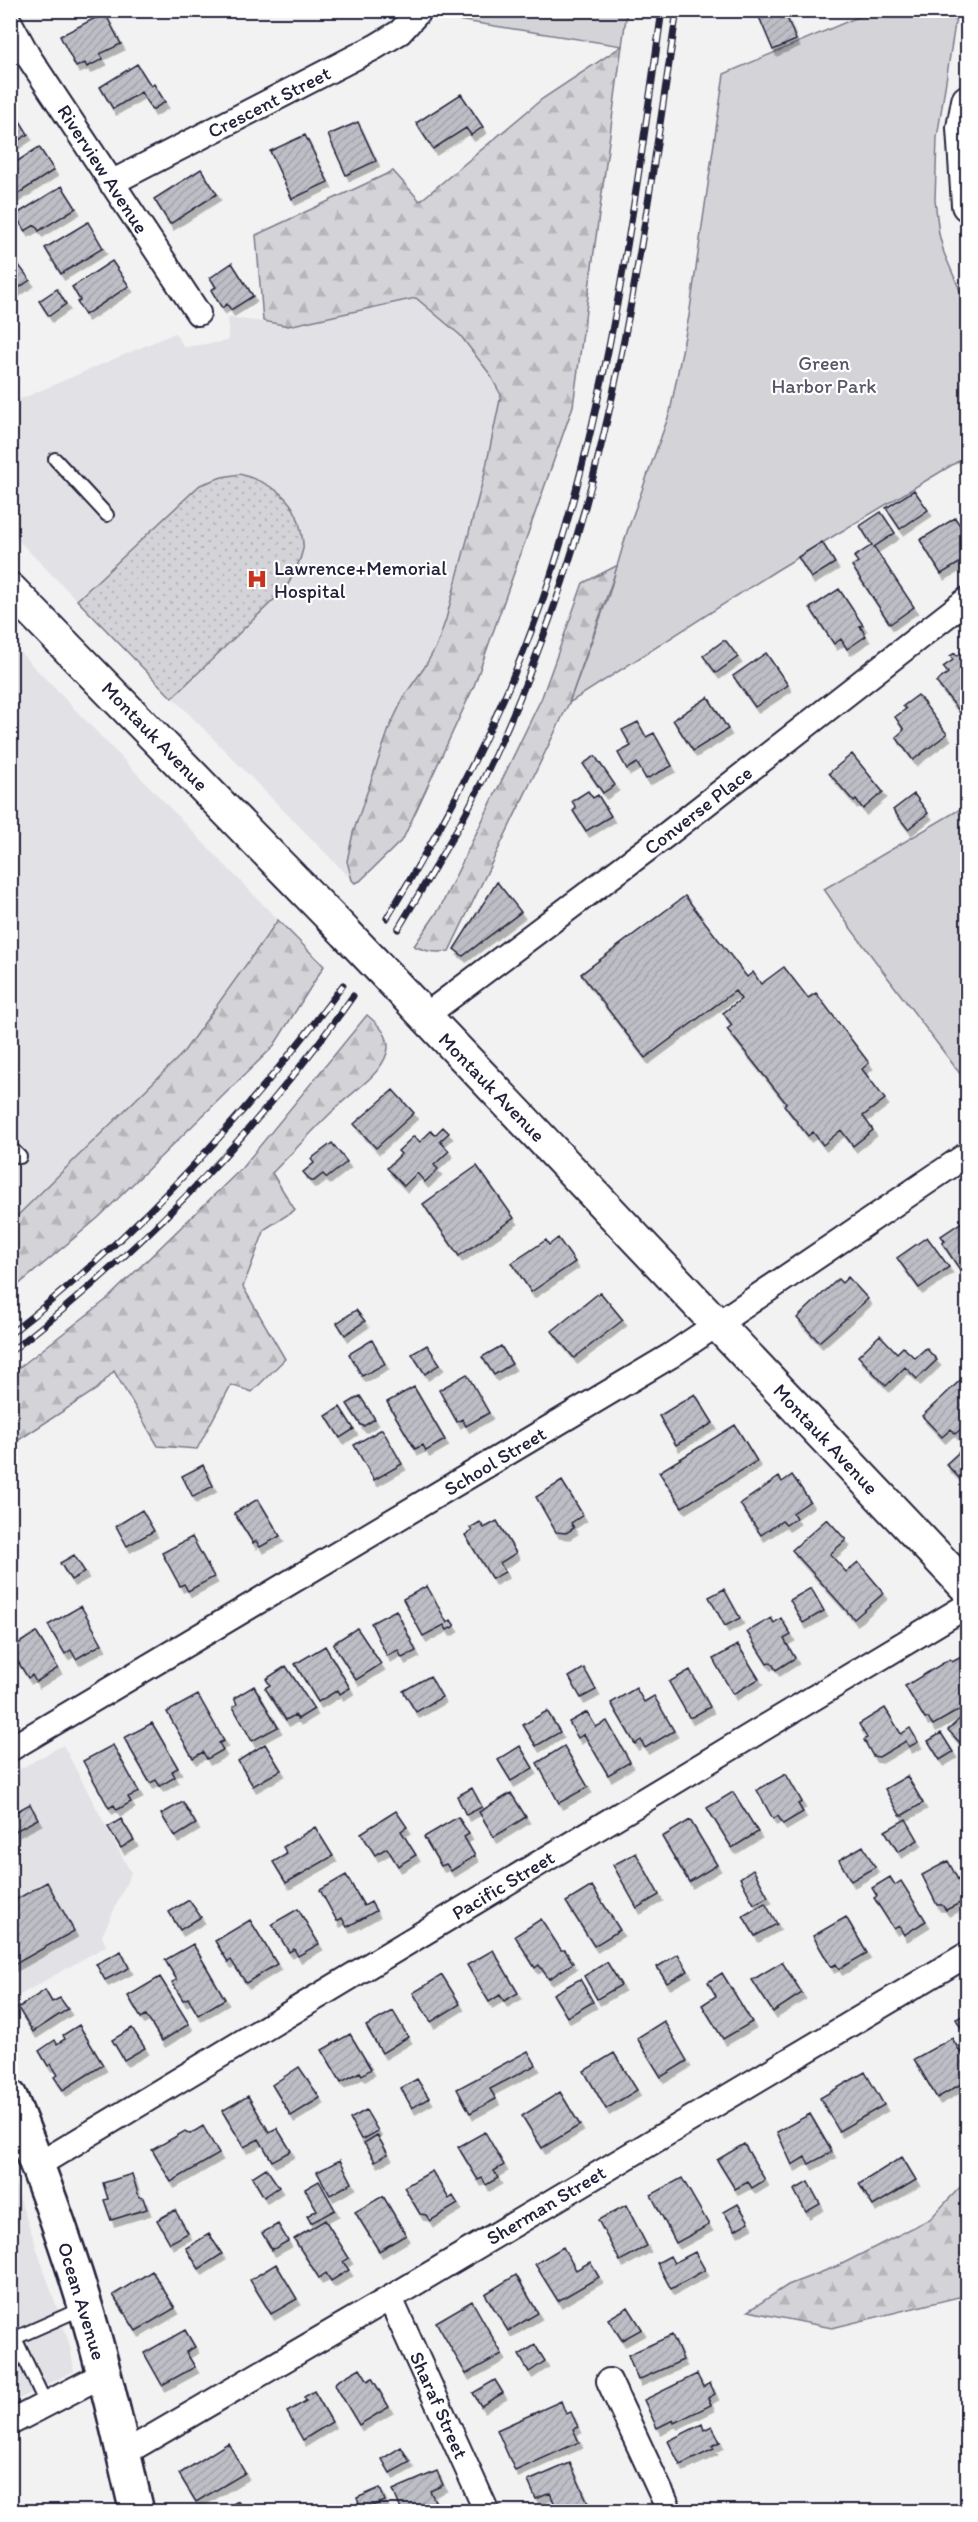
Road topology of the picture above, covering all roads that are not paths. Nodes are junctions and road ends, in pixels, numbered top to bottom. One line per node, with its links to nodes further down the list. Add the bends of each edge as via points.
1 (420, 10): 5 (street, Crescent Street, via 400,32 375,47)
2 (10, 23): 3 (street, Riverview Avenue)
3 (19, 62): 5 (street, Riverview Avenue)
4 (968, 101): 6 (street, via 963,128)
5 (111, 183): 7 (street, Riverview Avenue)
6 (968, 205)
7 (198, 313)
8 (55, 459): 9 (lane)
9 (107, 515)
10 (10, 589): 12 (street, Montauk Avenue, bridge)
11 (968, 599): 12 (street, Converse Place, via 666,835)
12 (425, 1016): 16 (street, Montauk Avenue)
13 (10, 1147): 15 (lane)
14 (968, 1154): 16 (street, School Street)
15 (20, 1157)
16 (718, 1324): 17 (street, Montauk Avenue); 19 (street, School Street)
17 (968, 1589)
18 (968, 1605): 22 (street, Pacific Street)
19 (10, 1749)
20 (968, 1954): 23 (street, Sherman Street)
21 (10, 2097): 22 (main road, Ocean Avenue)
22 (38, 2165): 24 (main road, Ocean Avenue)
23 (390, 2298): 29 (street, Sherman Street); 31 (street, Sharaf Street)
24 (86, 2307): 25 (main road, Ocean Avenue); 27 (lane, via 15,2338)
25 (105, 2374): 27 (street); 29 (main road, Ocean Avenue)
26 (609, 2381): 32 (street)
27 (46, 2404): 28 (street)
28 (10, 2423)
29 (123, 2454): 30 (main road, Ocean Avenue)
30 (137, 2511)
31 (488, 2511)
32 (670, 2511)

